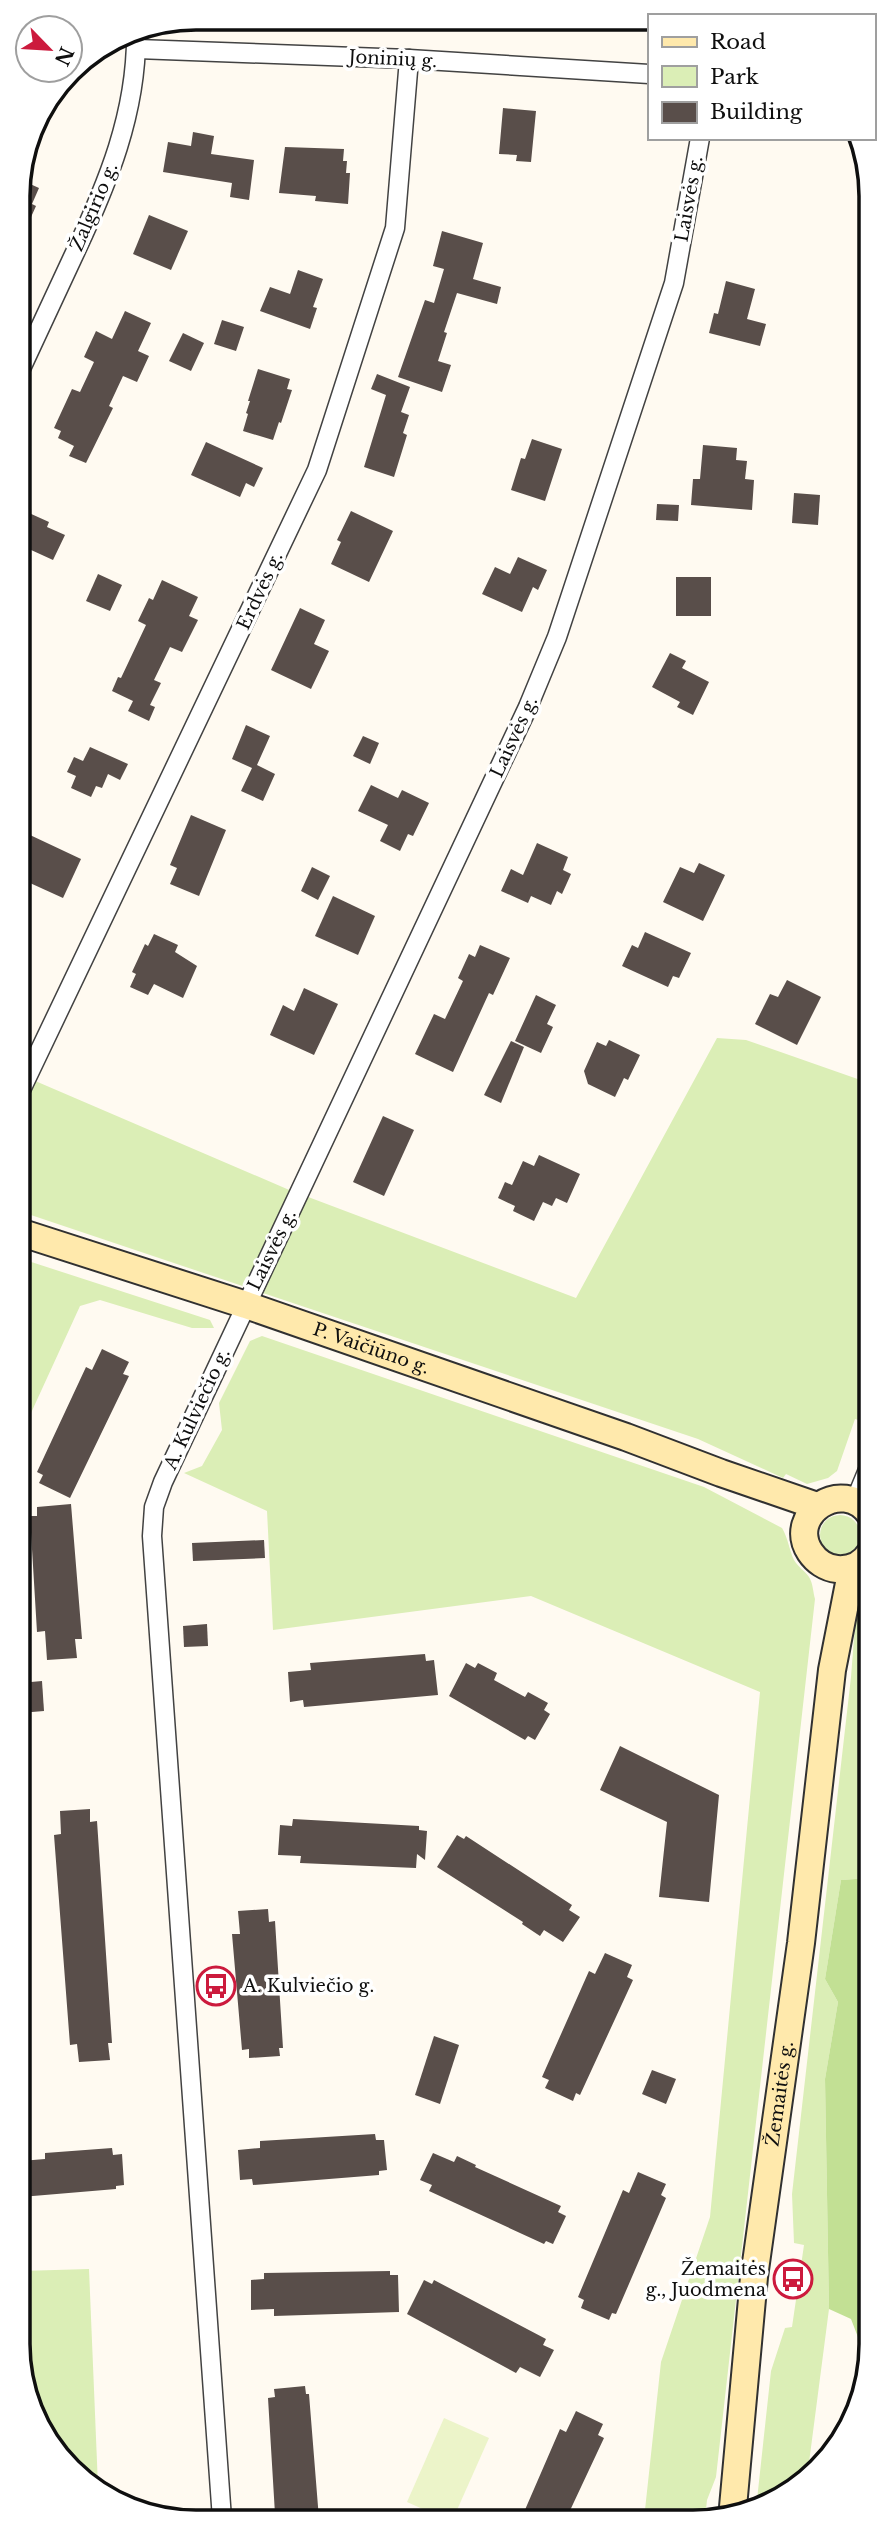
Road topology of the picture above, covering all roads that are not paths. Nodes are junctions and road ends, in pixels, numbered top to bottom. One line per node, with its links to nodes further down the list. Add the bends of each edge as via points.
1 (137, 40): 2 (street, Žalgirio g.)
2 (137, 49): 3 (street, Joninių g.); 6 (street, Žalgirio g., via 124,134 102,195)
3 (409, 59): 4 (street, Joninių g.); 7 (street, Erdvės g., via 395,228 317,470)
4 (648, 74)
5 (700, 140): 9 (street, Laisvės g., via 674,283 558,637 460,856)
6 (30, 349)
7 (30, 1071)
8 (30, 1235): 9 (main road, P. Vaičiūno g.)
9 (246, 1305): 10 (main road, P. Vaičiūno g.); 16 (street, A. Kulviečio g., via 163,1482 152,1536)
10 (721, 1473): 11 (main road, P. Vaičiūno g.); 13 (main road, P. Vaičiūno g.)
11 (817, 1506): 12 (main road, via 842,1497); 13 (main road)
12 (859, 1506)
13 (804, 1532): 14 (main road, via 815,1559)
14 (857, 1560): 15 (main road, Žemaitės g., via 832,1670 801,1943 754,2277)
15 (733, 2505)
16 (221, 2510)

